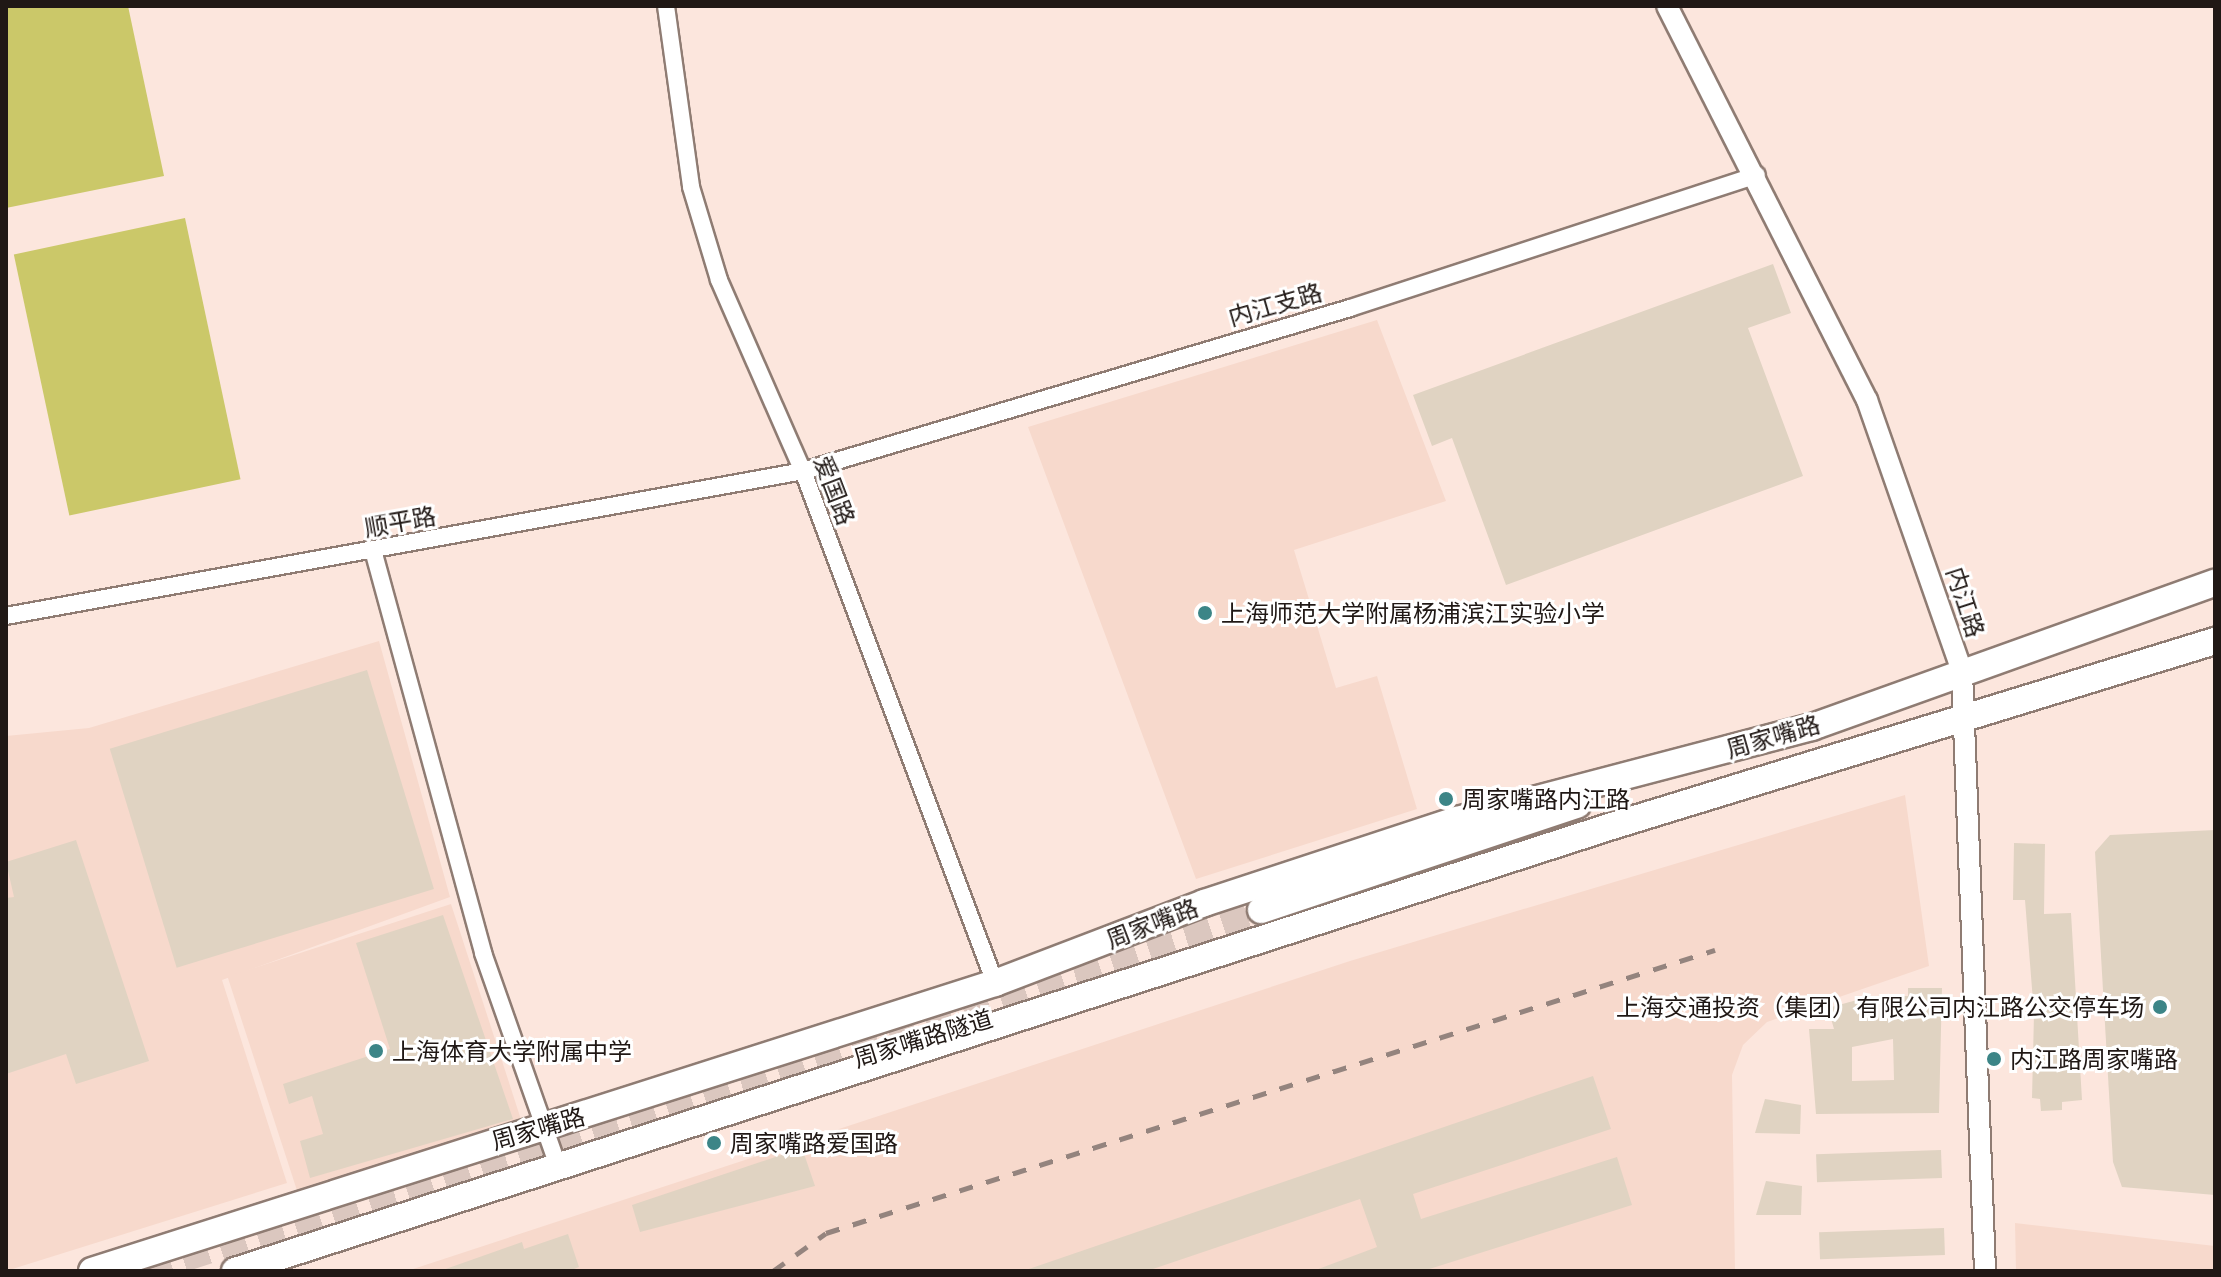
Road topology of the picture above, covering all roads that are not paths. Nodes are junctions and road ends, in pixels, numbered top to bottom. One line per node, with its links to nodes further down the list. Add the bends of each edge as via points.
1 (666, 6): 4 (street, 爱国路, via 703,232)
2 (1667, 6): 3 (street, 内江路)
3 (1757, 175): 4 (street, 内江支路, via 1350,308); 9 (street, 内江路, via 1867,400)
4 (803, 471): 5 (street, 顺平路); 14 (street, 爱国路)
5 (373, 550): 7 (street, 顺平路); 15 (street, via 483,953)
6 (2215, 583): 9 (main road, 周家嘴路)
7 (6, 616)
8 (2215, 641): 10 (main road, 周家嘴路)
9 (1962, 672): 10 (street, 内江路); 11 (main road, 周家嘴路)
10 (1969, 715): 13 (main road, 周家嘴路); 20 (street, 内江路)
11 (1812, 727): 12 (main road); 14 (main road, 周家嘴路, via 1457,820 1204,903)
12 (1261, 910)
13 (1259, 939): 16 (main road, 周家嘴路隧道); 17 (main road, 周家嘴路)
14 (995, 983): 15 (main road, 周家嘴路)
15 (546, 1127): 17 (street); 18 (main road, 周家嘴路, via 414,1163)
16 (589, 1144)
17 (559, 1169): 19 (main road, 周家嘴路)
18 (92, 1271)
19 (235, 1271)
20 (1985, 1271)

